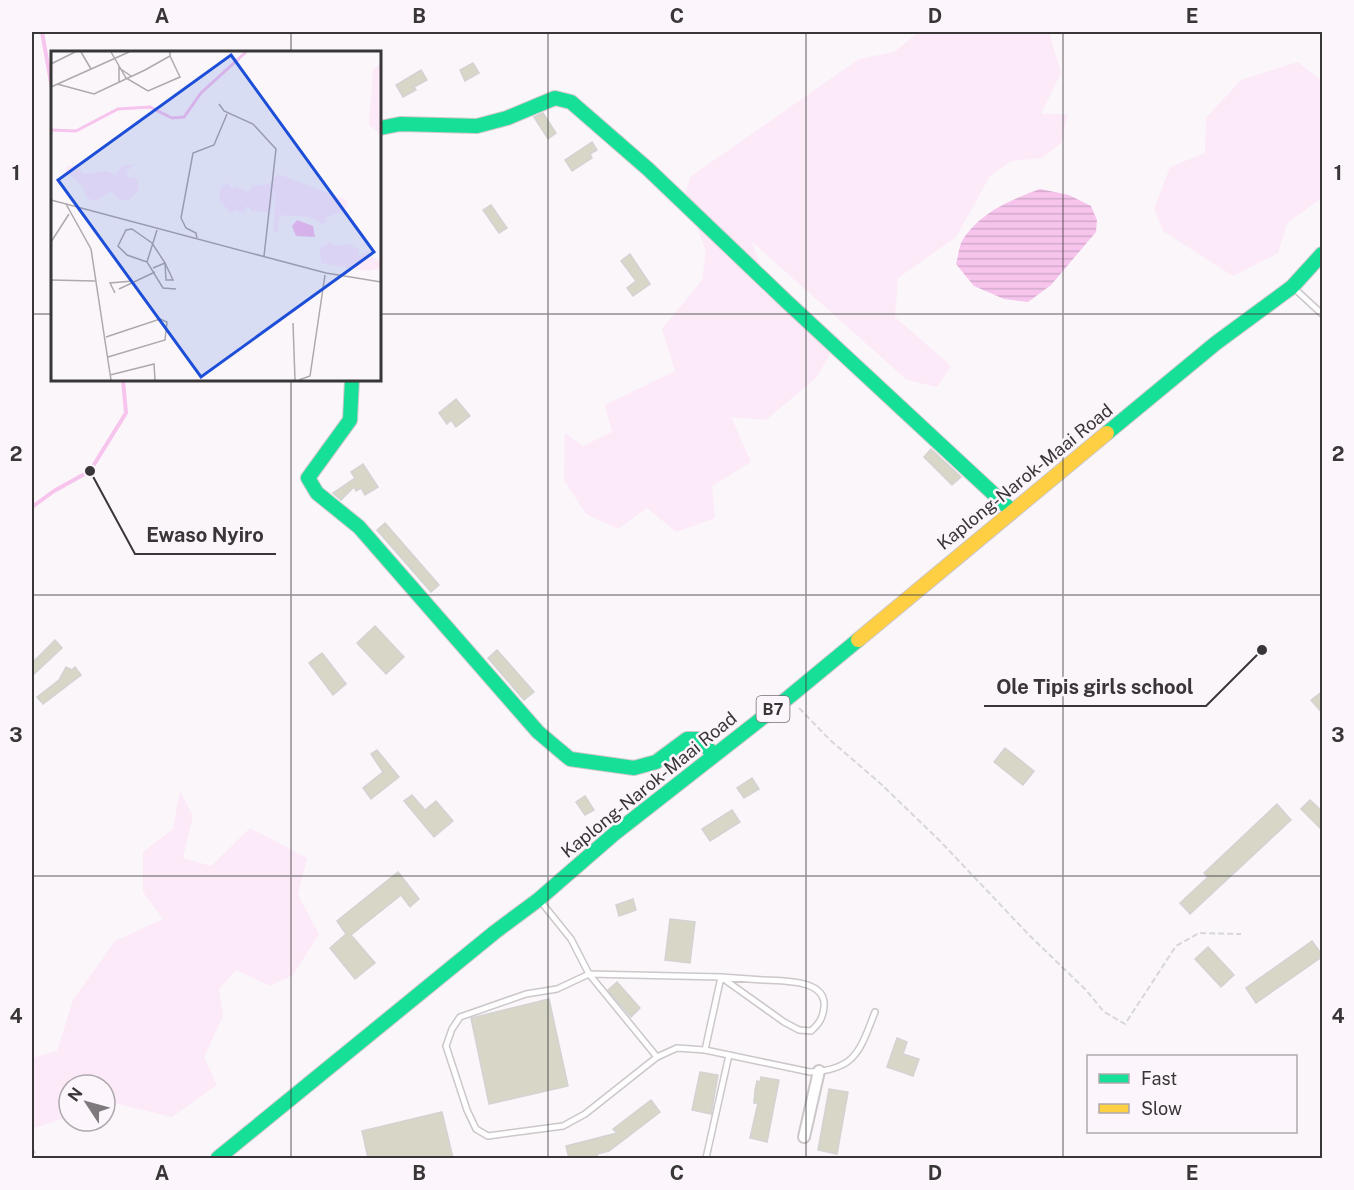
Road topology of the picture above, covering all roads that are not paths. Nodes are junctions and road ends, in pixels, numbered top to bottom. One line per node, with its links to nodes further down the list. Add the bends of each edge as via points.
1 (381, 128): 6 (main road, via 474,127 555,98 571,102 648,169)
2 (1323, 254): 3 (main road, Kaplong-Narok-Maai Road / B7)
3 (1292, 287): 4 (lane); 6 (main road, Kaplong-Narok-Maai Road / B7, via 1216,343)
4 (1323, 314)
5 (352, 381): 7 (main road, via 350,420 308,478 317,493 359,527 538,732 570,759 634,768 656,762 687,739 701,739)
6 (1012, 511): 7 (main road, Kaplong-Narok-Maai Road / B7, via 789,697)
7 (713, 755): 8 (main road, Kaplong-Narok-Maai Road / B7)
8 (538, 900): 9 (lane, via 567,932); 17 (main road, Kaplong-Narok-Maai Road / B7)
9 (589, 974): 10 (lane); 14 (lane); 14 (lane, via 557,989 526,994 460,1017 446,1046 477,1129 488,1136 563,1126 585,1114)
10 (721, 977): 10 (lane, via 799,1030 811,1031 823,1015 825,1002 819,991 806,984); 12 (lane)
11 (875, 1012): 15 (lane, via 855,1055 842,1066)
12 (705, 1050): 13 (lane); 14 (lane, via 677,1048)
13 (729, 1055): 15 (lane); 18 (lane)
14 (657, 1057)
15 (819, 1071): 16 (street)
16 (804, 1137)
17 (218, 1158)
18 (706, 1158)

